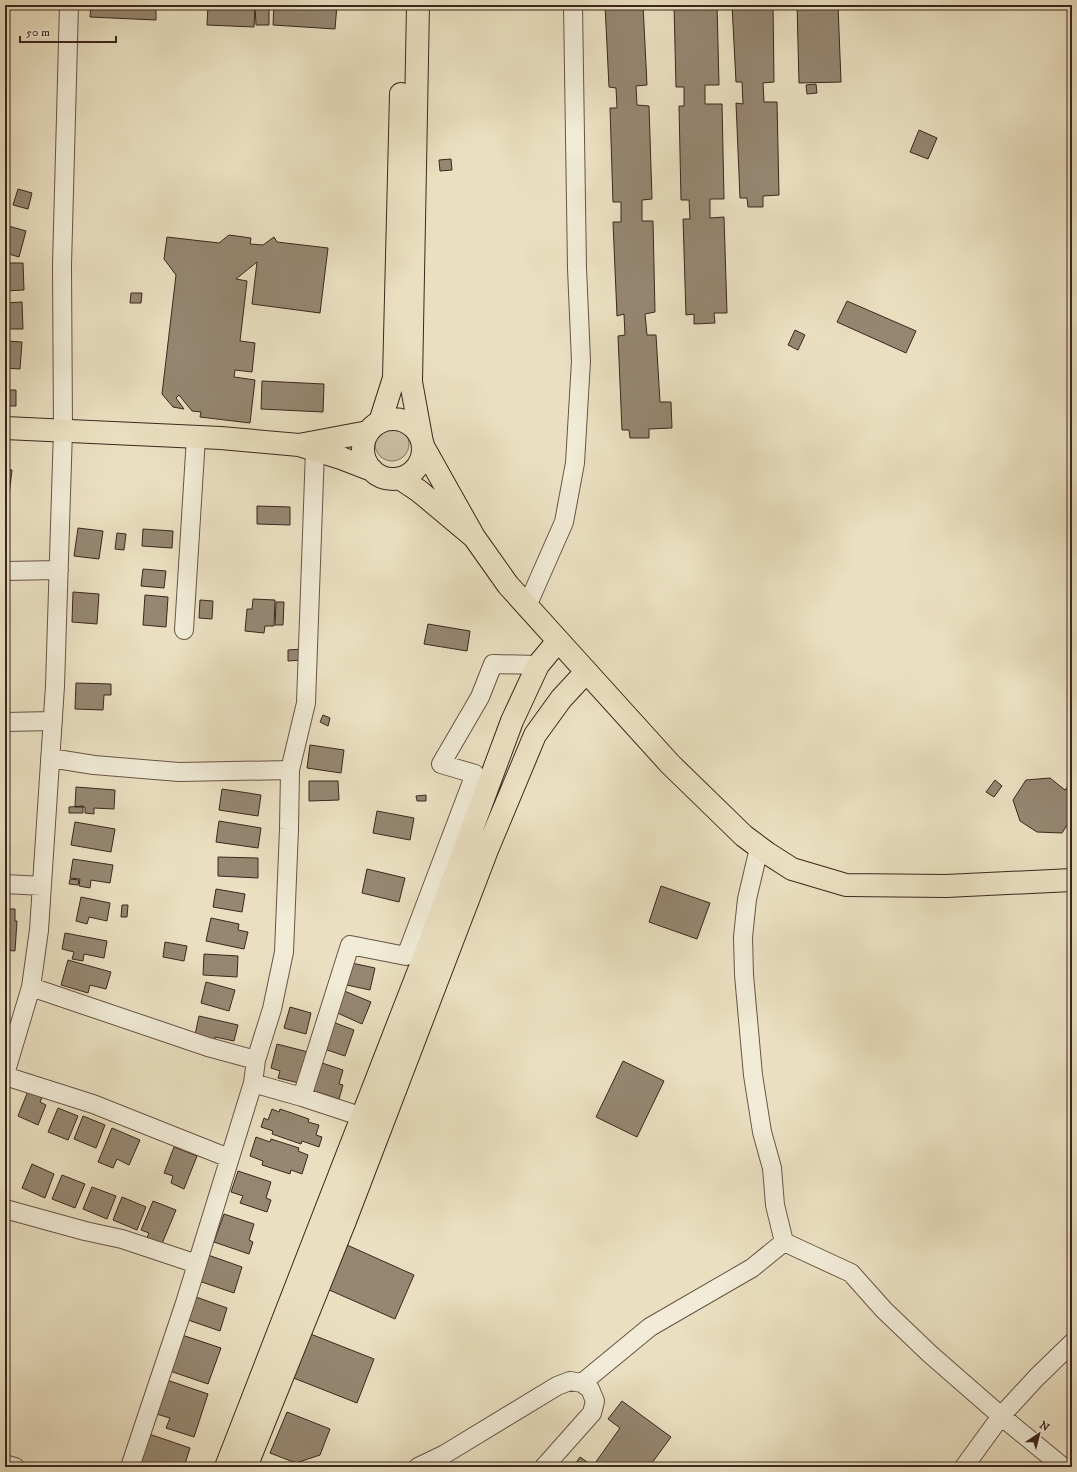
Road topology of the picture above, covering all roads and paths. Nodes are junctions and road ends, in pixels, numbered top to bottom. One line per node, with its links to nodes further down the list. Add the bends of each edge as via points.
1 (69, 5): 7 (street, via 62,265)
2 (403, 5): 5 (main road, via 394,378)
3 (418, 5): 9 (main road, via 411,382)
4 (573, 5): 16 (street, via 577,260 582,361 576,463 564,522)
5 (374, 427): 9 (main road, via 393,418 403,420 419,432); 10 (main road); 11 (main road, via 364,442 363,452)
6 (5, 428): 7 (main road)
7 (63, 430): 8 (main road); 14 (street)
8 (196, 437): 10 (main road); 17 (street)
9 (422, 442): 12 (main road, via 422,460 417,469); 13 (main road)
10 (307, 447): 11 (main road); 24 (street, via 306,703)
11 (372, 470): 12 (main road, via 380,476)
12 (401, 479): 13 (main road)
13 (474, 537): 16 (main road, via 508,585)
14 (59, 570): 15 (street); 21 (street)
15 (5, 571)
16 (527, 606): 18 (main road)
17 (184, 630)
18 (558, 641): 19 (main road); 20 (main road)
19 (538, 666): 34 (street, via 493,664 480,697 441,764 475,774 406,956 350,945); 35 (main road, via 512,721)
20 (586, 672): 25 (main road, via 670,764); 47 (main road, via 561,699 535,735)
21 (53, 721): 22 (street); 23 (street)
22 (5, 722)
23 (50, 758): 24 (street, via 94,765 179,772); 29 (street)
24 (290, 770): 31 (street, via 284,952 272,1009)
25 (759, 848): 27 (main road, via 792,869 846,885 946,886); 38 (street, via 747,899 743,937 744,975 753,1075 762,1132 772,1168 775,1205)
26 (1072, 868): 27 (street)
27 (1063, 880)
28 (5, 884): 29 (street)
29 (42, 886): 30 (street)
30 (31, 987): 31 (street, via 208,1047); 32 (street)
31 (256, 1060): 33 (street)
32 (5, 1075): 36 (street, via 93,1104)
33 (253, 1083): 34 (street); 36 (street)
34 (302, 1097): 35 (street)
35 (362, 1117): 46 (main road)
36 (229, 1158): 39 (street)
37 (5, 1209): 39 (street, via 122,1240)
38 (784, 1242): 41 (street, via 752,1268 650,1327); 42 (street, via 851,1273 884,1310 930,1354)
39 (197, 1264): 45 (street)
40 (1072, 1343): 42 (street)
41 (582, 1382): 48 (street, via 570,1381 557,1386 445,1454); 49 (street, via 590,1389 595,1401 592,1413)
42 (1001, 1416): 50 (street); 51 (street)
43 (5, 1464): 44 (street)
44 (15, 1467)
45 (130, 1467)
46 (226, 1467)
47 (246, 1467)
48 (418, 1467)
49 (544, 1467)
50 (964, 1467)
51 (1063, 1467)

